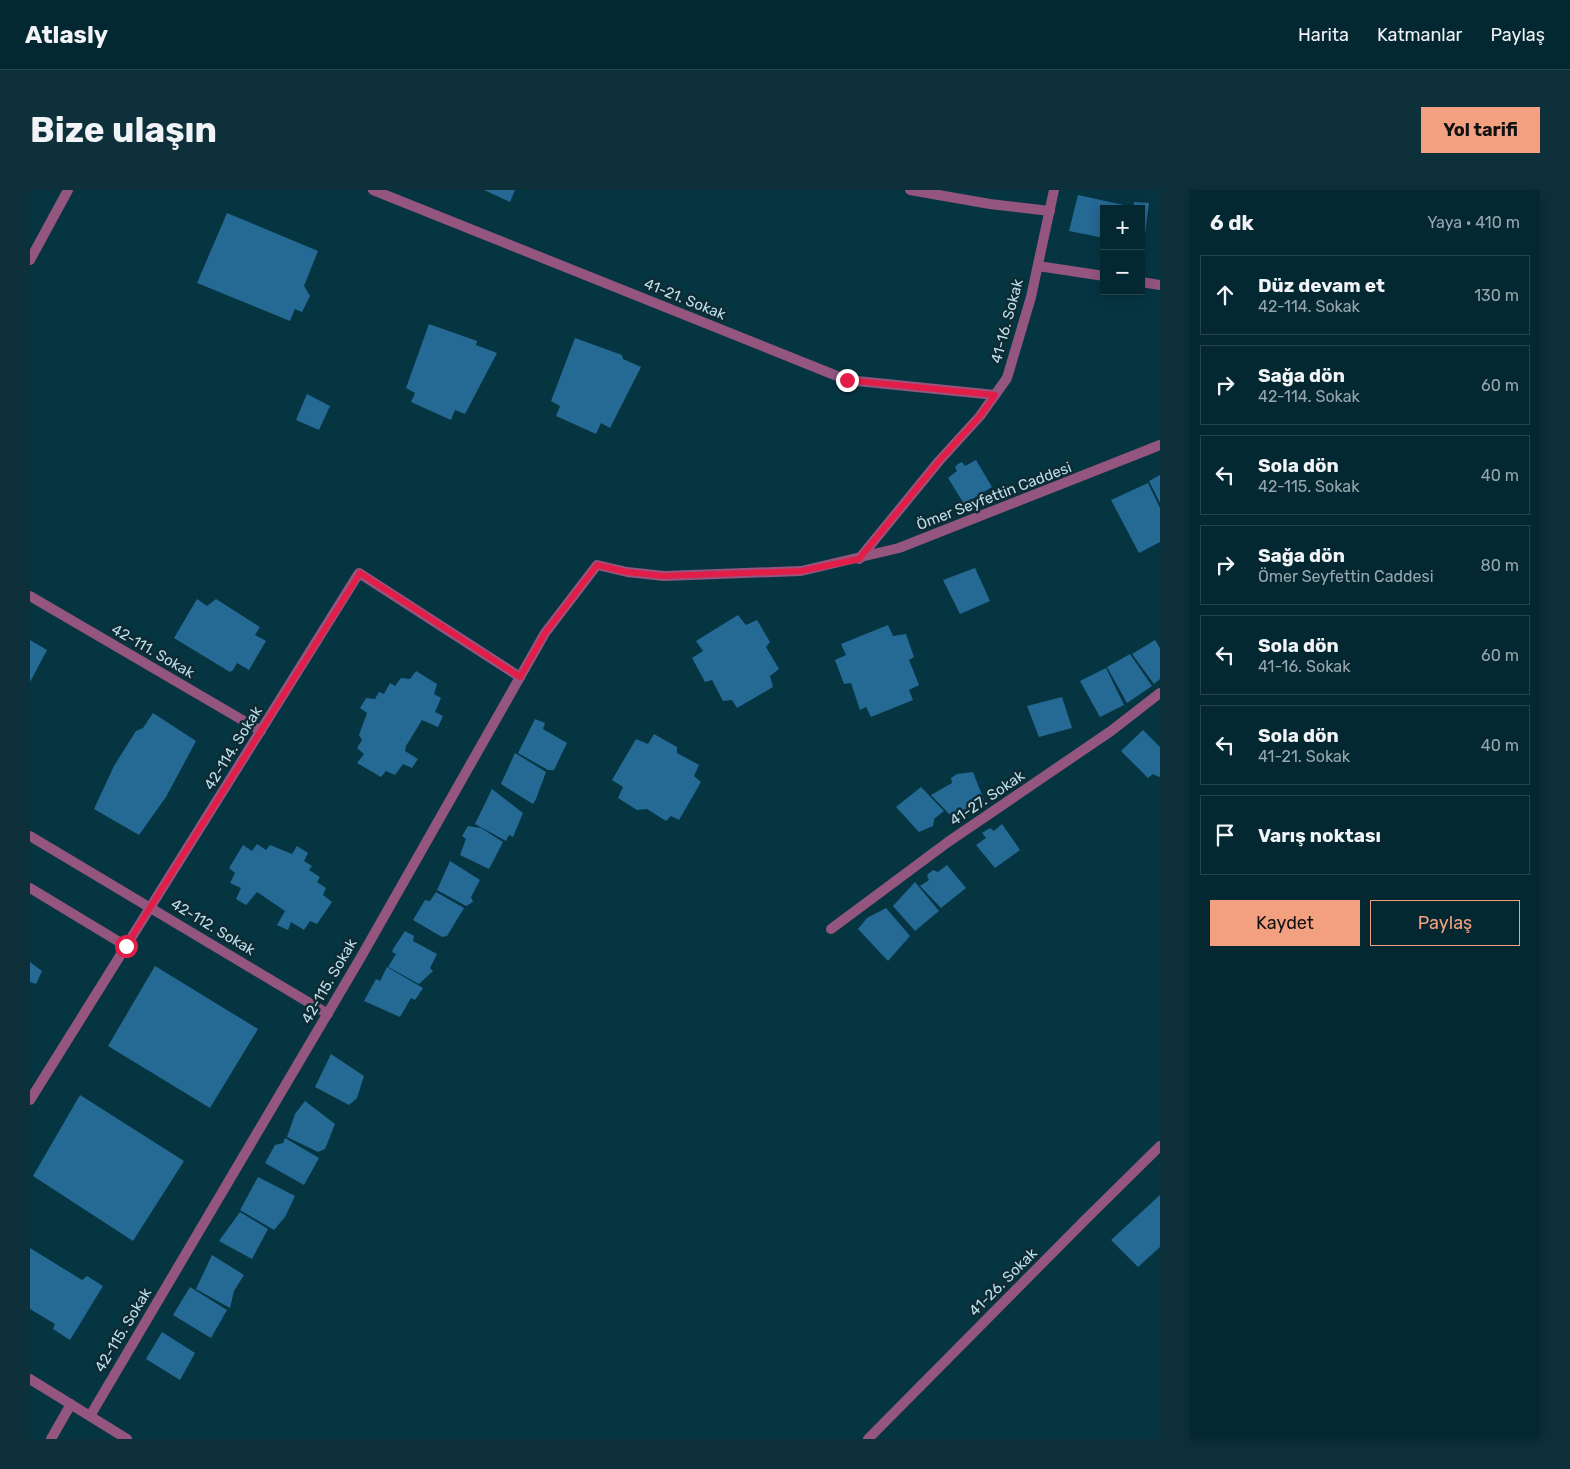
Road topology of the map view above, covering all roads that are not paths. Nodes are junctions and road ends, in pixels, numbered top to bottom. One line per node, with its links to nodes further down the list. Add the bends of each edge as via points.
1 (68, 190): 6 (street)
2 (373, 190): 11 (street, 41-21. Sokak, via 847,380)
3 (910, 190): 5 (street, via 990,204)
4 (1054, 190): 5 (street, 41-16. Sokak)
5 (1050, 210): 7 (street, 41-16. Sokak)
6 (30, 260)
7 (1038, 266): 8 (street); 11 (street, 41-16. Sokak, via 1007,378)
8 (1100, 275)
9 (1145, 283): 10 (street)
10 (1160, 285)
11 (995, 395): 13 (street, 41-16. Sokak)
12 (1160, 446): 13 (street, Ömer Seyfettin Caddesi, via 900,548)
13 (859, 559): 14 (street, Ömer Seyfettin Caddesi, via 801,571 664,576)
14 (597, 565): 16 (street, 42-115. Sokak, via 545,633)
15 (30, 596): 18 (street, 42-111. Sokak)
16 (520, 677): 18 (street, 42-114. Sokak, via 360,573); 24 (street, 42-115. Sokak)
17 (1160, 692): 22 (street, 41-27. Sokak, via 1111,731 948,842)
18 (261, 732): 21 (street, 42-114. Sokak)
19 (30, 836): 21 (street, 42-112. Sokak)
20 (30, 888): 23 (street)
21 (151, 907): 23 (street, 42-114. Sokak); 24 (street, 42-112. Sokak)
22 (831, 929)
23 (126, 946): 25 (street, 42-114. Sokak)
24 (328, 1014): 29 (street, 42-115. Sokak)
25 (30, 1100)
26 (1160, 1146): 32 (street, 41-26. Sokak)
27 (30, 1379): 28 (street)
28 (72, 1404): 29 (street); 30 (street)
29 (90, 1416): 31 (street)
30 (51, 1439)
31 (126, 1439)
32 (868, 1439)

